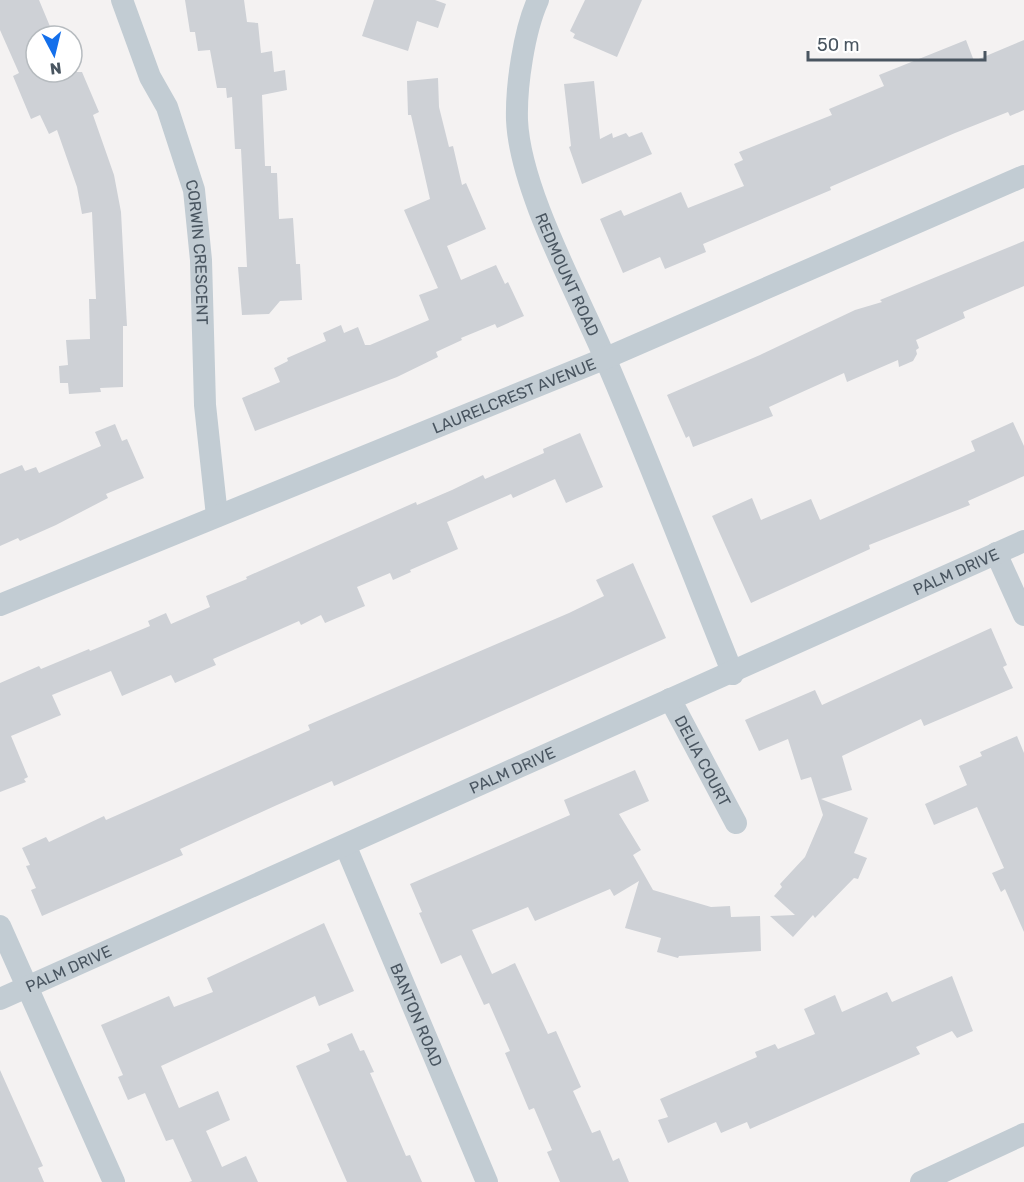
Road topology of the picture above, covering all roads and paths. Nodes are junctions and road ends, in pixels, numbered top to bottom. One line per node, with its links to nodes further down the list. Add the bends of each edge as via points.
1 (122, 0): 5 (street, CORWIN CRESCENT, via 150,77 167,107 194,190 201,260 206,405)
2 (538, 0): 4 (street, REDMOUNT ROAD, via 524,45 517,120 526,166 541,210)
3 (1024, 176): 4 (street, LAURELCREST AVENUE)
4 (606, 358): 5 (street, LAURELCREST AVENUE); 10 (street, REDMOUNT ROAD)
5 (217, 516): 8 (street, LAURELCREST AVENUE)
6 (1024, 541): 7 (street, PALM DRIVE)
7 (996, 553): 9 (street); 10 (street, PALM DRIVE)
8 (0, 605)
9 (1024, 615)
10 (733, 674): 11 (street, PALM DRIVE)
11 (670, 699): 12 (street, DELIA COURT); 13 (street, PALM DRIVE)
12 (736, 823)
13 (345, 847): 15 (street, PALM DRIVE); 19 (street, BANTON ROAD)
14 (0, 926): 15 (street)
15 (25, 986): 16 (street, PALM DRIVE); 18 (street)
16 (0, 999)
17 (1024, 1134): 20 (street)
18 (114, 1182)
19 (487, 1182)
20 (921, 1182)

